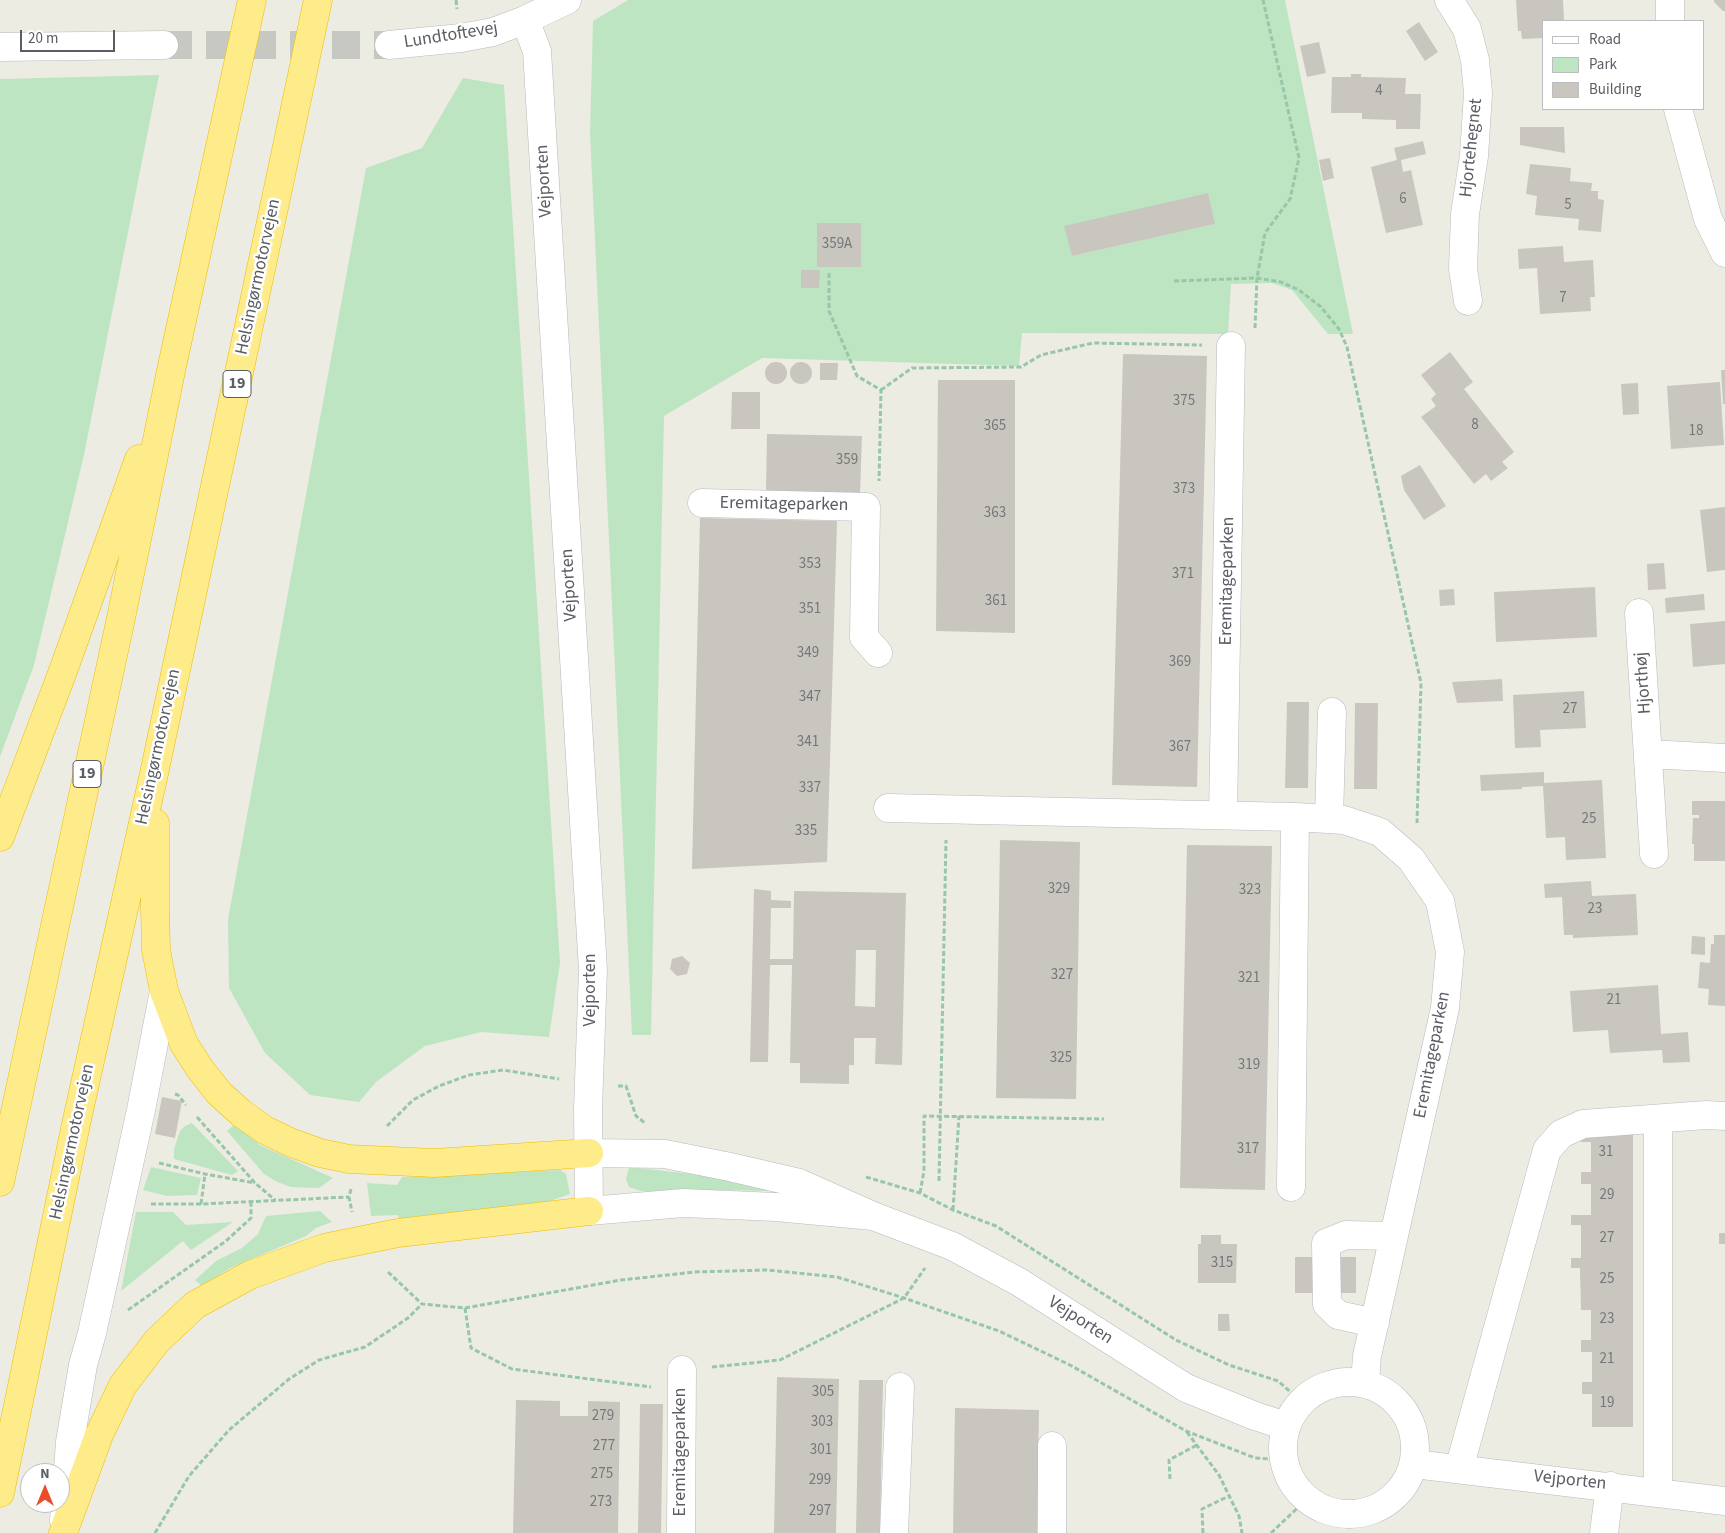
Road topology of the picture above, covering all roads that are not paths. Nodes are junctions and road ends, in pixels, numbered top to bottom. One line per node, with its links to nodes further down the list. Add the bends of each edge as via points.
1 (252, 0): 15 (highway, 19)
2 (318, 0): 22 (highway, Helsingørmotorvejen / 19)
3 (567, 0): 6 (street, Lundtoftevej)
4 (1449, 0): 13 (street, Hjortehegnet, via 1467,29 1476,60 1478,93 1474,156 1465,214 1463,269)
5 (1670, 0): 7 (street)
6 (525, 20): 9 (street, Lundtoftevej, via 493,32 461,38); 32 (street, Vejporten, via 537,51 590,911 593,970)
7 (1670, 20)
8 (164, 45): 10 (street)
9 (389, 45)
10 (0, 46)
11 (1678, 110): 12 (street, via 1708,219)
12 (1725, 252)
13 (1468, 301)
14 (1231, 346): 24 (street, Eremitageparken)
15 (172, 366): 27 (highway); 33 (highway, 19)
16 (702, 503): 18 (street, Eremitageparken, via 866,507 864,637)
17 (1640, 613): 20 (street, Hjorthøj)
18 (878, 653)
19 (1332, 712): 26 (street)
20 (1648, 754): 21 (street); 28 (street, Hjorthøj)
21 (1725, 758)
22 (155, 769): 29 (highway, via 154,909 156,950); 48 (highway, Helsingørmotorvejen / 19, via 76,1124)
23 (888, 808): 24 (street, Eremitageparken)
24 (1223, 816): 25 (street, Eremitageparken)
25 (1295, 817): 26 (street, Eremitageparken); 34 (street)
26 (1330, 819): 37 (street, Eremitageparken, via 1344,820 1380,832 1411,859 1440,901 1450,952 1445,1008)
27 (1, 839)
28 (1654, 854)
29 (164, 991): 32 (highway, via 184,1044 219,1093 257,1124 292,1143 349,1159 434,1163); 51 (street, via 141,1110 83,1365 70,1442)
30 (1725, 1116): 31 (street, via 1706,1114)
31 (1658, 1119): 45 (street, via 1583,1124 1561,1134 1548,1150); 47 (street)
32 (589, 1153): 35 (street, Vejporten); 36 (street, Vejporten, via 665,1154 730,1167 799,1183)
33 (0, 1182)
34 (1291, 1188)
35 (589, 1211): 36 (street, Vejporten, via 683,1204 776,1207); 51 (highway, via 398,1233 324,1248 250,1275 195,1305 157,1341 123,1385 99,1435)
36 (873, 1216): 42 (street, Vejporten, via 952,1246 1019,1282 1186,1388)
37 (1394, 1236): 38 (street, Eremitageparken); 38 (street, via 1346,1235 1326,1243 1327,1304 1338,1315)
38 (1375, 1323): 40 (street, Eremitageparken)
39 (682, 1380): 52 (street, Eremitageparken)
40 (1365, 1383): 42 (street, via 1342,1382 1320,1388 1301,1402); 44 (street, via 1396,1400 1406,1413 1416,1447)
41 (900, 1387): 53 (street)
42 (1286, 1426): 50 (street, via 1284,1460 1292,1482)
43 (1052, 1446): 54 (street)
44 (1414, 1464): 45 (street, Vejporten); 50 (street, via 1406,1482 1393,1498 1376,1508)
45 (1459, 1469): 46 (street, Vejporten)
46 (1610, 1486): 47 (street, Vejporten); 55 (street)
47 (1658, 1492): 49 (street, Vejporten)
48 (0, 1493)
49 (1725, 1500)
50 (1333, 1523)
51 (63, 1532)
52 (681, 1533)
53 (894, 1533)
54 (1052, 1533)
55 (1604, 1533)

